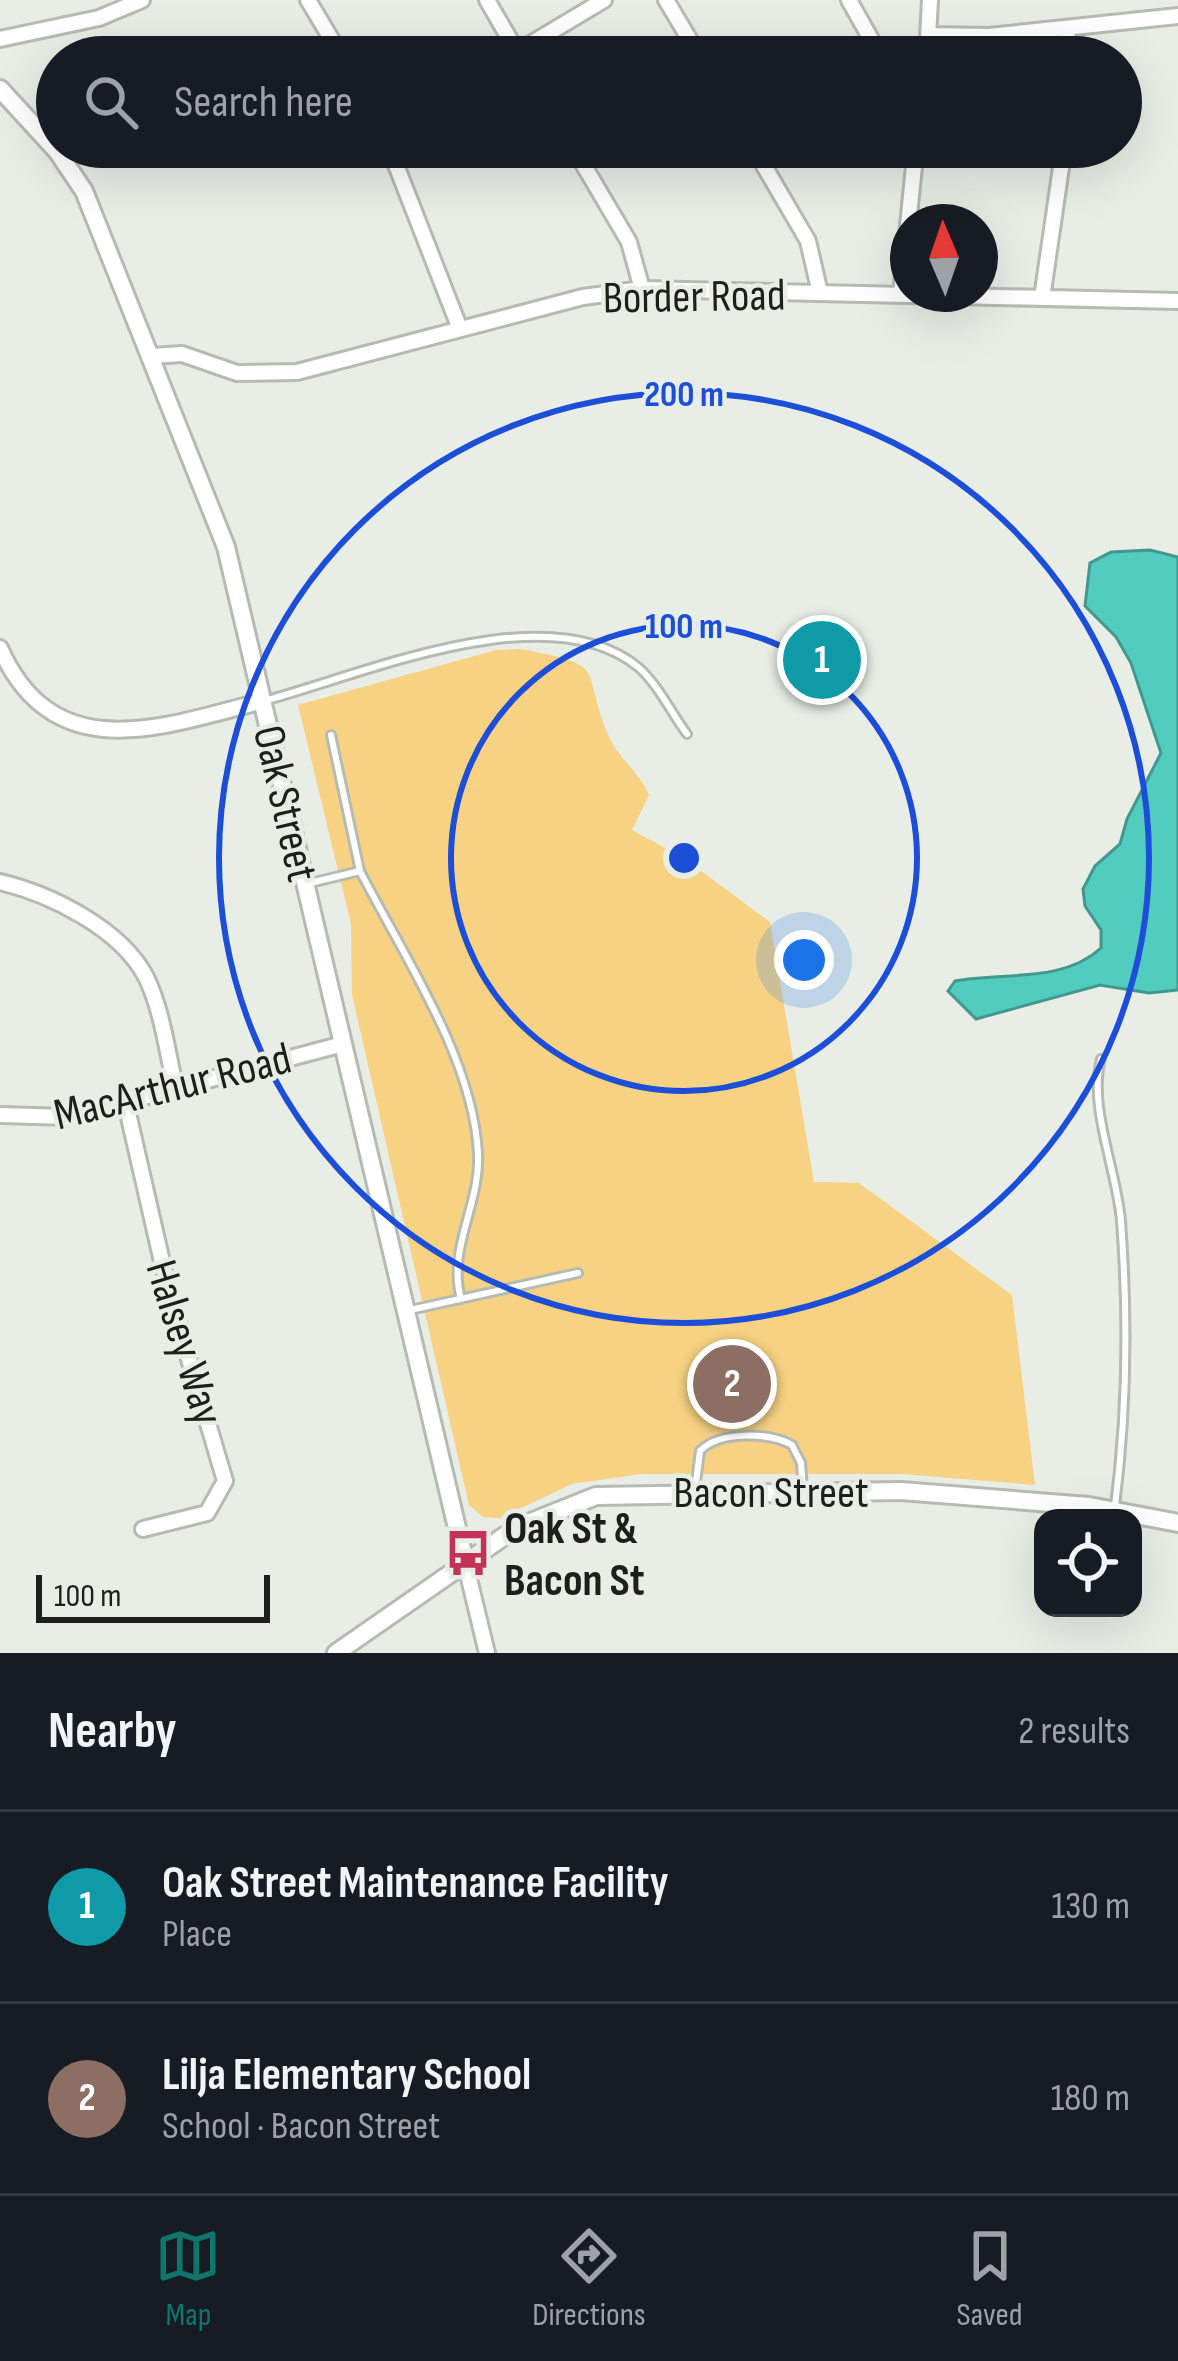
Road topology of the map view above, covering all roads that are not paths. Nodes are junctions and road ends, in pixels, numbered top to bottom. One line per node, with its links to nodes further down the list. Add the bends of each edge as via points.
1 (142, 0): 17 (street)
2 (308, 0): 11 (street)
3 (487, 0): 12 (street)
4 (604, 0): 13 (street)
5 (667, 0): 14 (street)
6 (849, 0): 15 (street)
7 (930, 0): 10 (street)
8 (1171, 17): 9 (street)
9 (1067, 28): 10 (street); 16 (street)
10 (929, 35)
11 (329, 36)
12 (508, 36)
13 (547, 36)
14 (688, 36)
15 (869, 36)
16 (1068, 36)
17 (0, 39)
18 (0, 89): 19 (street, Oak Street)
19 (36, 128)
20 (68, 168): 34 (street, Oak Street)
21 (397, 168): 33 (street)
22 (585, 168): 27 (street, via 635,256)
23 (764, 168): 28 (street, via 808,242)
24 (914, 168): 26 (street)
25 (1061, 168): 31 (street)
26 (910, 204)
27 (642, 289): 28 (street, Border Road); 33 (street, Border Road)
28 (820, 293): 29 (street, Border Road)
29 (890, 294)
30 (998, 297): 31 (street, Border Road)
31 (1042, 298): 32 (street, Border Road)
32 (1178, 301)
33 (460, 329): 34 (street, Border Road, via 277,374 237,373 182,354)
34 (152, 356): 36 (street, Oak Street, via 216,516)
35 (0, 648): 36 (street, via 34,698 104,731 144,730)
36 (263, 701): 37 (lane, via 490,638 537,635 638,667); 41 (street, Oak Street)
37 (687, 734)
38 (331, 735): 39 (lane)
39 (360, 871): 41 (lane); 48 (lane, via 470,1098 479,1175 458,1257)
40 (0, 882): 44 (street, via 62,907 134,960 152,992)
41 (307, 884): 42 (street, Oak Street)
42 (343, 1044): 44 (street, MacArthur Road); 49 (street, Oak Street)
43 (1101, 1059): 52 (lane, via 1097,1101 1114,1166 1122,1250 1123,1439)
44 (175, 1086): 45 (street, MacArthur Road)
45 (125, 1100): 46 (street, MacArthur Road, via 68,1117); 55 (street, Halsey Way, via 167,1288 225,1481 207,1513)
46 (0, 1115)
47 (578, 1273): 48 (lane)
48 (460, 1299): 49 (lane)
49 (406, 1311): 56 (street, Oak Street)
50 (694, 1490): 51 (street, Bacon Street); 51 (lane, via 700,1450 729,1438 772,1438 792,1445); 56 (street, Bacon Street, via 577,1500)
51 (803, 1490): 52 (street, Bacon Street)
52 (1114, 1509)
53 (1142, 1515): 54 (street, Bacon Street)
54 (1178, 1523)
55 (142, 1528)
56 (465, 1562): 57 (street, Bacon Street); 58 (street)
57 (335, 1653)
58 (487, 1653)

